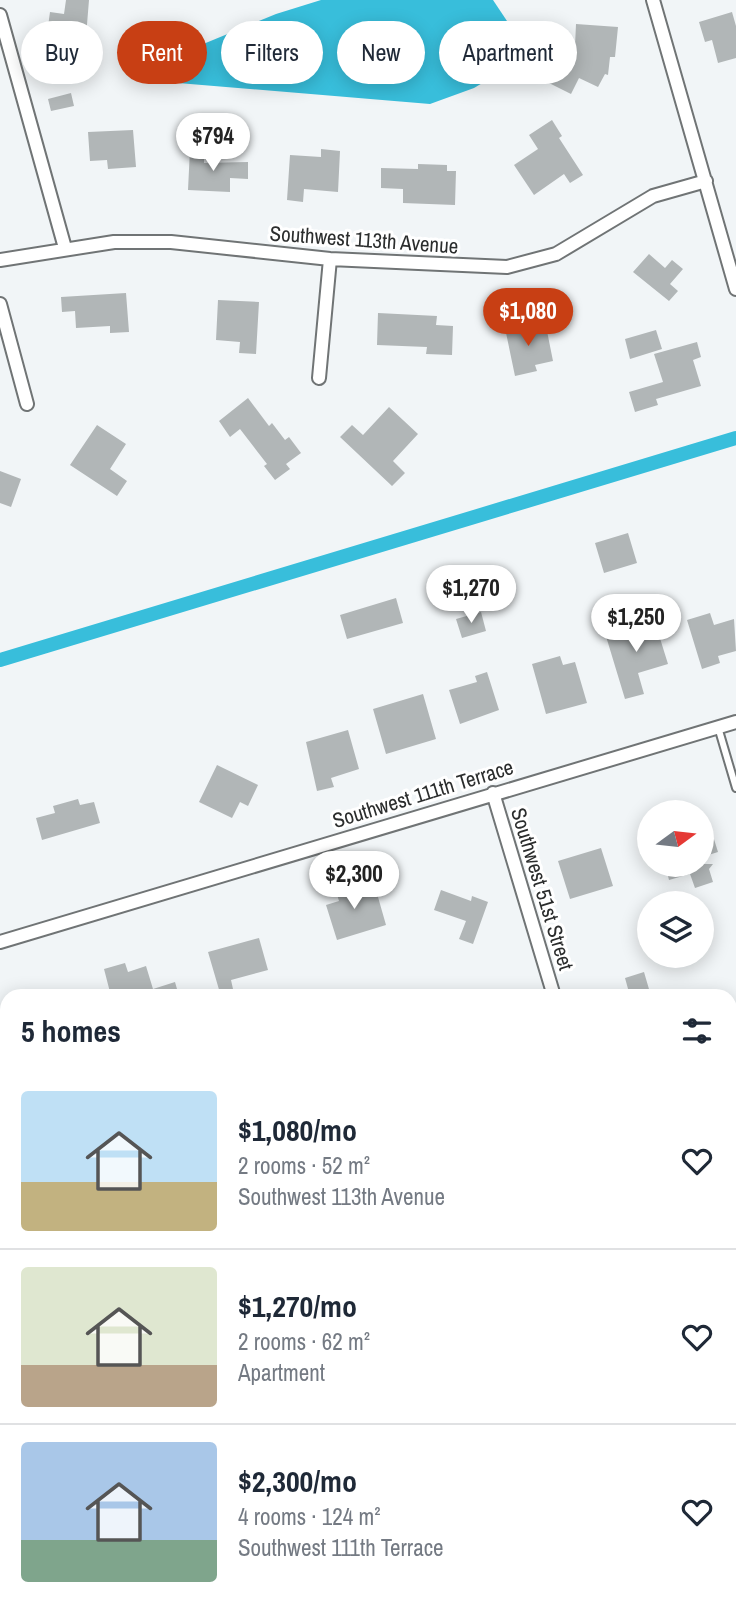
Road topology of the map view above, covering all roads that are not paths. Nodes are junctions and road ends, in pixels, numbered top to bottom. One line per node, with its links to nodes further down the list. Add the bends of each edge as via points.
1 (653, 0): 3 (street)
2 (0, 15): 4 (street)
3 (706, 181): 5 (street, Southwest 113th Avenue, via 653,197 556,254 507,267); 7 (street)
4 (65, 248): 5 (street, Southwest 113th Avenue, via 171,242); 6 (street, Southwest 113th Avenue)
5 (330, 259): 9 (street)
6 (0, 260)
7 (736, 289)
8 (0, 304): 10 (street)
9 (319, 378)
10 (27, 404)
11 (736, 722): 12 (street, Southwest 111th Terrace)
12 (718, 727): 13 (lane); 14 (street, Southwest 111th Terrace)
13 (736, 788)
14 (493, 793): 15 (street, Southwest 111th Terrace); 16 (street, Southwest 51st Street)
15 (0, 942)
16 (552, 989)

